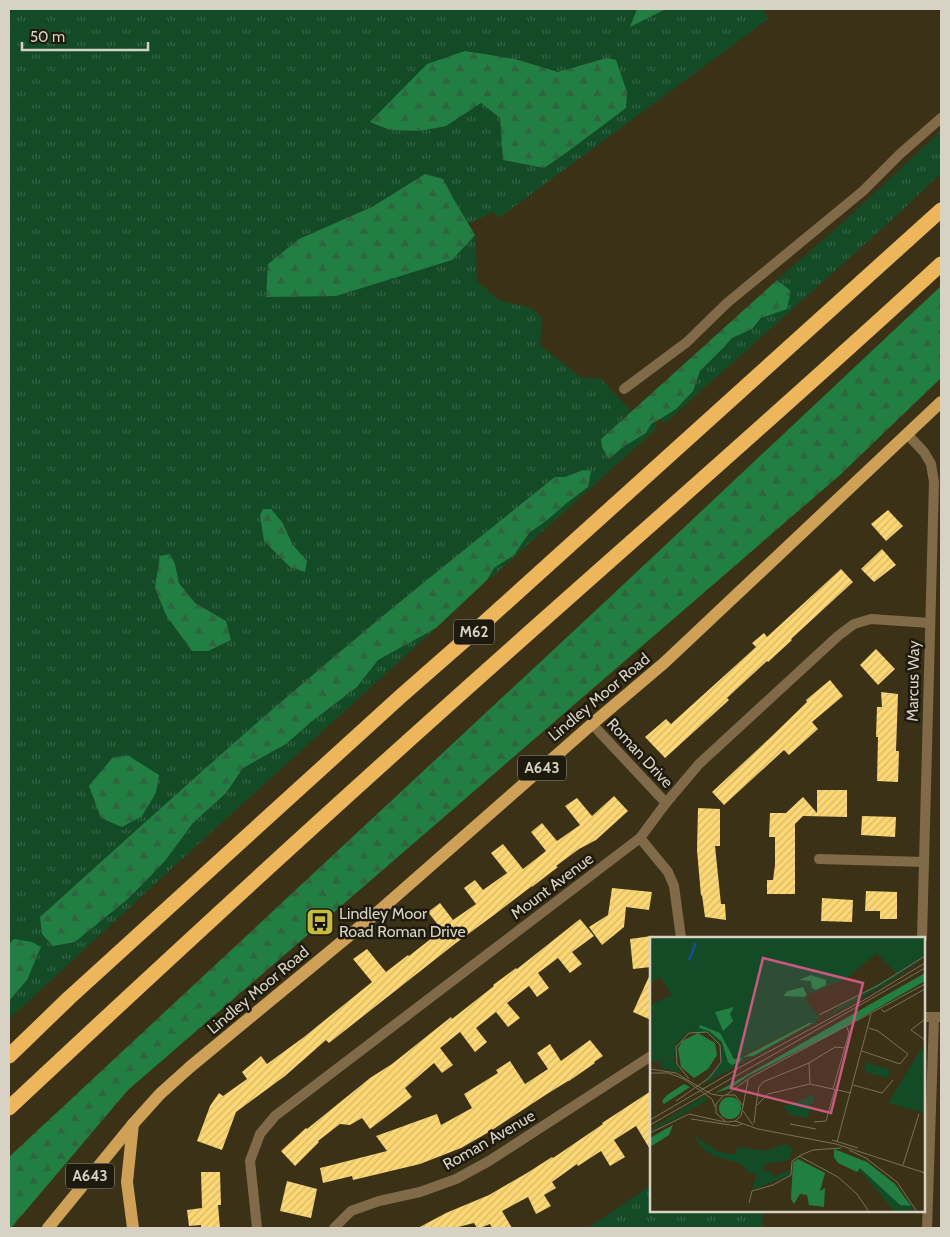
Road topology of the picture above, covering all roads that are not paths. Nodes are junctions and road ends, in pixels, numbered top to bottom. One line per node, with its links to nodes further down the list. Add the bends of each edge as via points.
1 (941, 118): 4 (street, via 863,191 727,304 687,342)
2 (941, 210): 16 (highway, M62, via 401,696)
3 (941, 264): 18 (highway, M62, via 843,355 436,715)
4 (624, 389)
5 (941, 402): 6 (main road, Lindley Moor Road / A643)
6 (906, 434): 7 (street, Marcus Way, via 931,464 934,482); 8 (main road, Lindley Moor Road / A643, via 664,664)
7 (930, 623): 9 (street, Mount Avenue, via 871,619 854,624 830,642 698,764); 12 (street, Marcus Way)
8 (592, 724): 9 (street, Roman Drive); 19 (main road, Lindley Moor Road / A643, via 379,911 190,1067)
9 (666, 802): 10 (street, Mount Avenue)
10 (640, 838): 13 (street, via 668,872 674,886); 22 (street, Mount Avenue, via 275,1116 260,1134 250,1161)
11 (819, 859): 12 (street)
12 (924, 862): 14 (street, Marcus Way)
13 (681, 937)
14 (922, 937)
15 (933, 1017): 24 (street)
16 (9, 1056)
17 (650, 1057): 23 (street, Roman Avenue, via 489,1161 420,1192 351,1211)
18 (9, 1108)
19 (132, 1124): 20 (main road, Lindley Moor Road / A643); 21 (main road, A643, via 127,1182)
20 (48, 1228)
21 (133, 1228)
22 (257, 1228)
23 (334, 1228)
24 (927, 1228)

